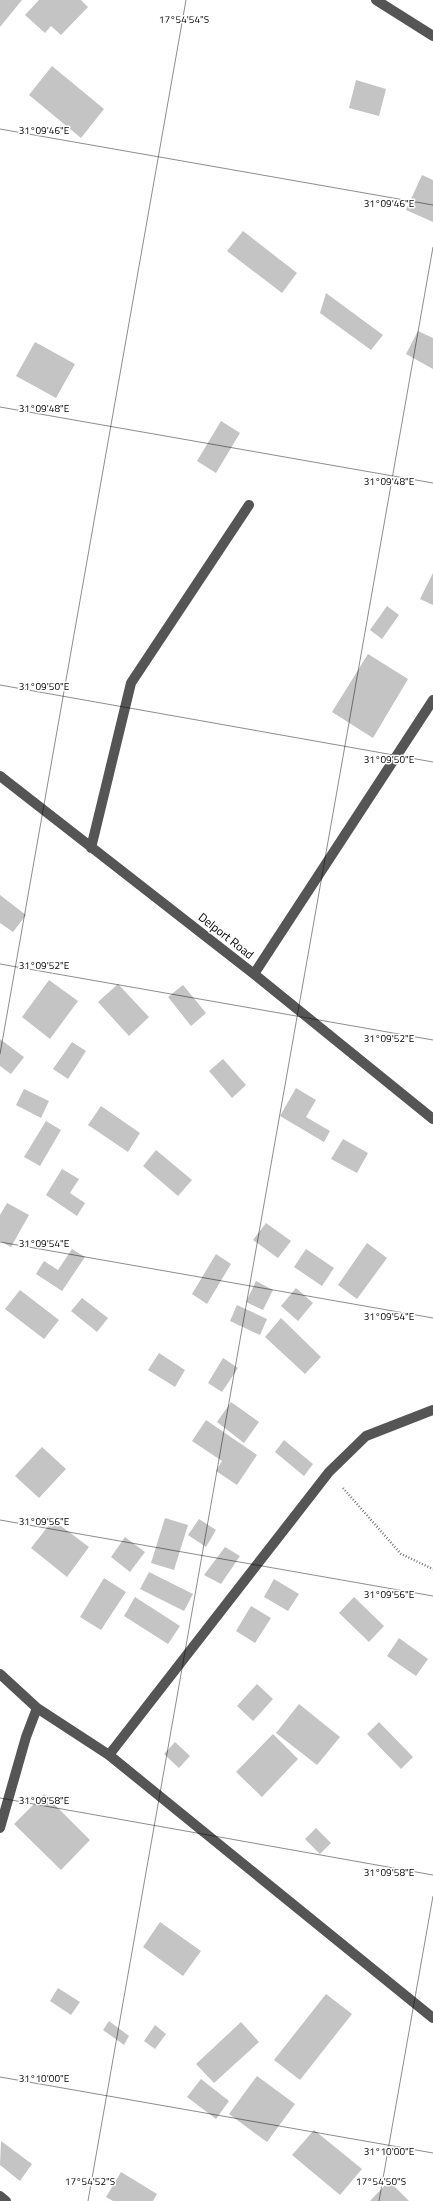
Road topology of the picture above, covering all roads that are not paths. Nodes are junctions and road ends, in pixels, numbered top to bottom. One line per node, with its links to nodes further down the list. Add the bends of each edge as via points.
1 (376, 0): 2 (street)
2 (433, 36)
3 (249, 505): 6 (street, via 131,683)
4 (433, 700): 7 (street)
5 (0, 776): 6 (street, Delport Road)
6 (91, 848): 7 (street, Delport Road)
7 (254, 974): 8 (street, Delport Road)
8 (433, 1119)
9 (433, 1410): 12 (street, via 366,1436 329,1472)
10 (0, 1674): 11 (street)
11 (37, 1708): 12 (street); 13 (street)
12 (109, 1755): 14 (street)
13 (0, 1828)
14 (433, 2018)
15 (0, 2196): 16 (street)
16 (6, 2201)

